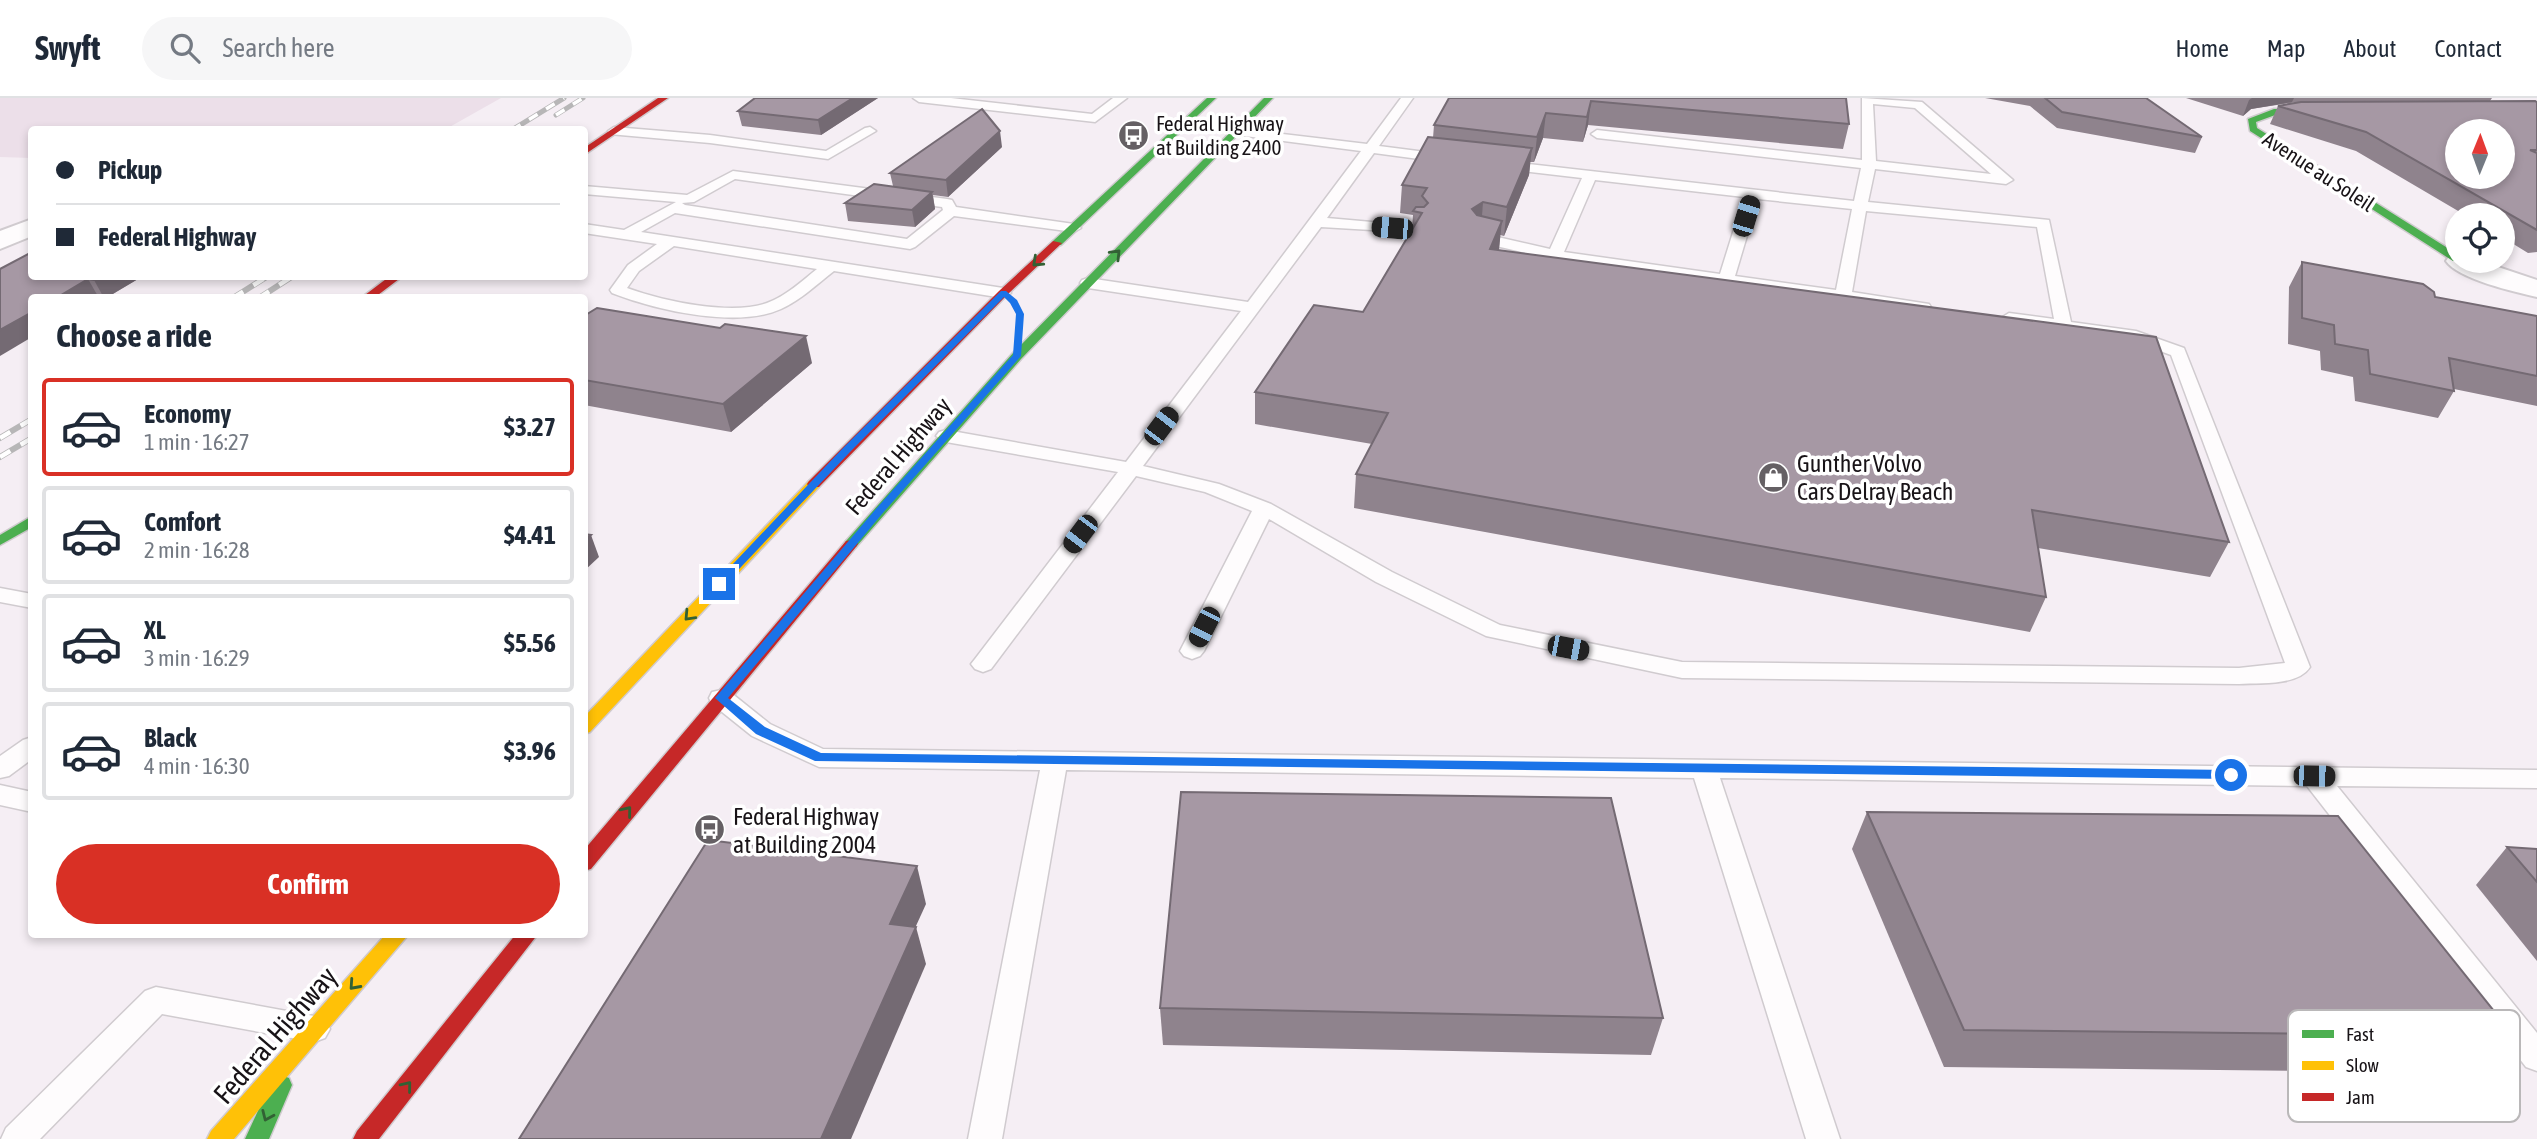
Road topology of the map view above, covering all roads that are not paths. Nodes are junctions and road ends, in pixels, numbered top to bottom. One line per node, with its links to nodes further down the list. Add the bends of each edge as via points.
1 (664, 98): 9 (main road)
2 (919, 98): 3 (lane, via 1095,118)
3 (1121, 98)
4 (1208, 98): 18 (main road, Federal Highway)
5 (1269, 98): 11 (main road, Federal Highway)
6 (1407, 98): 14 (lane)
7 (1862, 99): 17 (lane); 17 (lane, via 1918,105 2006,180)
8 (2346, 111): 36 (main road, Avenue au Soleil, via 2272,112 2251,121 2253,129)
9 (614, 131): 10 (lane, via 828,155); 13 (main road)
10 (870, 131)
11 (1237, 131): 14 (lane); 43 (main road, Federal Highway, one-way to 11)
12 (1597, 134): 17 (lane)
13 (588, 149)
14 (1367, 150): 15 (lane); 27 (lane)
15 (1459, 160)
16 (1485, 163): 19 (lane)
17 (1869, 164): 23 (lane)
18 (1131, 174): 26 (main road, via 1128,197); 29 (main road, Federal Highway)
19 (1590, 175): 21 (lane); 37 (lane)
20 (588, 190): 22 (lane)
21 (1752, 194): 23 (lane); 42 (lane)
22 (689, 198): 24 (lane); 25 (lane, via 733,175 947,203)
23 (1860, 206): 46 (lane); 51 (lane, via 2043,223)
24 (673, 208): 25 (lane, via 910,244); 32 (lane)
25 (951, 211): 29 (lane)
26 (1104, 221)
27 (1317, 222): 31 (lane); 48 (lane)
28 (28, 228): 34 (street)
29 (1074, 228): 47 (main road, Federal Highway, one-way to 47)
30 (588, 229): 32 (lane)
31 (1417, 230)
32 (626, 234): 35 (lane)
33 (1480, 239): 37 (lane)
34 (0, 240)
35 (672, 241): 38 (lane); 38 (lane, via 621,279 618,290 724,312 745,312 770,308)
36 (2445, 252)
37 (1555, 255): 42 (lane)
38 (831, 266): 47 (lane)
39 (1074, 272): 43 (main road)
40 (2485, 273): 44 (street, Avenue au Soleil)
41 (392, 280): 45 (main road)
42 (1726, 280): 46 (lane)
43 (1088, 283): 48 (lane); 53 (main road, Federal Highway)
44 (2537, 289)
45 (372, 294)
46 (1843, 295): 49 (lane)
47 (1009, 297): 64 (main road, Federal Highway, one-way to 64, via 847,450)
48 (1252, 308): 55 (lane)
49 (1945, 310)
50 (1984, 316): 51 (lane)
51 (2063, 325): 56 (lane, via 2136,336 2178,352 2298,667 2278,674 2239,676 1682,670 1494,631 1384,577)
52 (1019, 328): 53 (main road)
53 (1017, 356): 54 (main road, Federal Highway)
54 (946, 436): 55 (lane); 63 (main road, Federal Highway)
55 (1129, 468): 56 (lane, via 1212,488); 62 (lane)
56 (1264, 508): 61 (lane)
57 (28, 523): 58 (main road)
58 (0, 541)
59 (0, 595): 60 (lane)
60 (28, 600)
61 (1192, 651)
62 (983, 664)
63 (721, 698): 66 (lane, via 761,730 819,758); 73 (main road, Federal Highway, one-way to 63)
64 (593, 707)
65 (28, 749): 68 (lane)
66 (1055, 761): 67 (lane); 84 (lane)
67 (1704, 768): 69 (lane); 85 (lane)
68 (0, 769)
69 (2314, 776): 70 (lane); 76 (lane)
70 (2537, 779)
71 (0, 795): 72 (lane)
72 (28, 801)
73 (588, 859)
74 (395, 938): 78 (main road, Federal Highway, one-way to 78)
75 (525, 938): 83 (main road, one-way to 75)
76 (2500, 1010)
77 (2520, 1036): 79 (lane)
78 (306, 1039): 80 (lane, via 156,1000); 81 (main road, Federal Highway); 82 (main road, one-way to 82)
79 (2537, 1057)
80 (18, 1139)
81 (219, 1139)
82 (257, 1139)
83 (365, 1139)
84 (985, 1139)
85 (1822, 1139)

